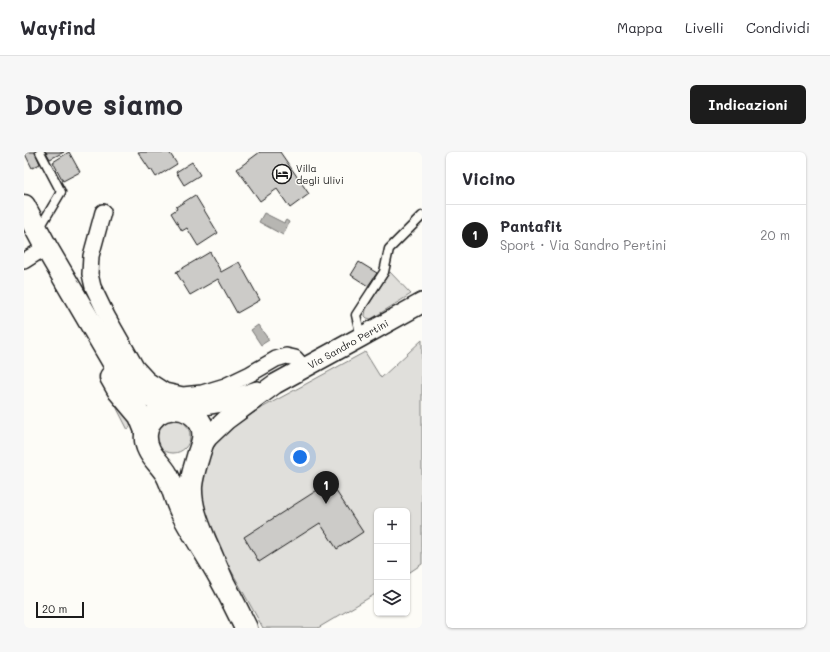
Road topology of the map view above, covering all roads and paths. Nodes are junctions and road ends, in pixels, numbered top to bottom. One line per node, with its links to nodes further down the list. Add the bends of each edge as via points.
1 (40, 152): 5 (lane, via 61,192)
2 (24, 206): 5 (main road)
3 (103, 212): 10 (street, via 91,256 90,274 93,287 136,367 148,380 165,391 183,395 202,393 225,386 286,356 295,358)
4 (422, 216): 9 (lane, via 389,248 384,272 356,315)
5 (41, 239): 6 (street); 8 (main road)
6 (24, 261)
7 (422, 303): 9 (street, Via Sandro Pertini)
8 (97, 334): 12 (main road, via 125,379 140,392); 13 (main road, via 111,377 140,416)
9 (361, 337): 10 (street, Via Sandro Pertini)
10 (304, 368): 11 (street, Via Sandro Pertini)
11 (275, 384): 12 (street, via 223,402); 14 (street, via 226,420 208,437)
12 (176, 408): 13 (main road, via 159,412 153,417); 14 (main road, via 188,411 201,425 204,434)
13 (146, 431): 15 (main road, via 146,441)
14 (201, 448): 15 (main road, via 192,460 183,465 173,466); 16 (main road, via 191,486 192,502 196,519)
15 (154, 458): 16 (main road, via 167,474 181,510)
16 (222, 580): 17 (main road)
17 (246, 628)

